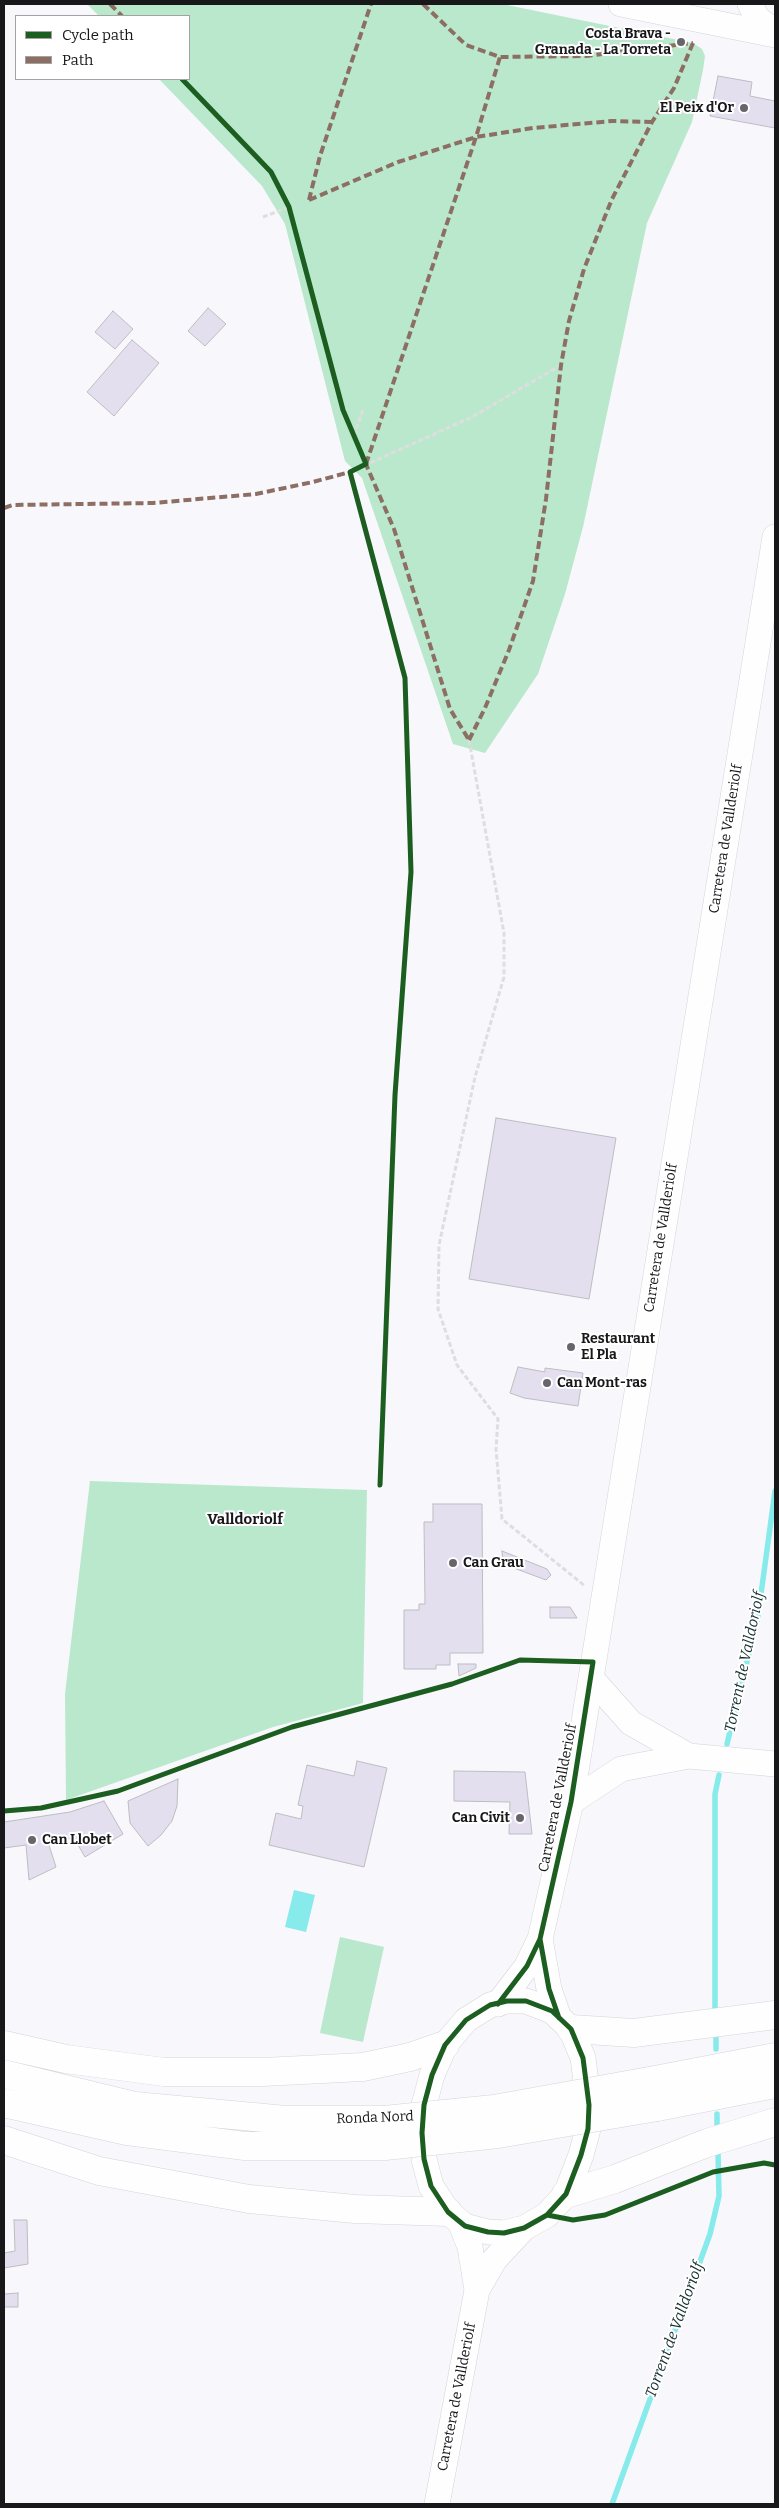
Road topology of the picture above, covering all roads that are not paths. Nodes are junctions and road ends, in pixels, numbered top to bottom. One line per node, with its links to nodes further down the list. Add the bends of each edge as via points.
1 (621, 4): 3 (street)
2 (750, 4): 3 (street, via 757,18)
3 (775, 33)
4 (775, 537): 5 (street, Carretera de Vallderiolf)
5 (592, 1670): 6 (street, via 631,1723); 8 (street, Carretera de Vallderiolf)
6 (689, 1756): 7 (street); 8 (street, via 622,1770)
7 (775, 1764)
8 (571, 1802): 9 (street, Carretera de Vallderiolf)
9 (540, 1938): 10 (street, Carretera de Vallderiolf, via 528,1966); 12 (street, Carretera de Vallderiolf, via 549,1989)
10 (498, 2004): 12 (street, via 526,2001 552,2011); 14 (street, Carretera de Vallderiolf, via 490,2005 466,2020)
11 (775, 2016): 12 (highway, via 634,2033)
12 (565, 2024): 22 (street, Carretera de Vallderiolf, via 583,2058 589,2105 588,2129)
13 (4, 2045): 14 (highway, via 66,2059 164,2072 263,2072 363,2067 410,2057)
14 (445, 2045): 23 (street, Carretera de Vallderiolf, via 424,2105 422,2133 431,2186)
15 (775, 2057): 20 (highway, Ronda Nord, bridge, via 494,2109)
16 (4, 2074): 20 (highway, Ronda Nord, via 136,2106)
17 (775, 2084): 20 (highway, Ronda Nord, bridge, via 498,2134)
18 (4, 2103): 20 (highway, Ronda Nord, via 127,2131 245,2146)
19 (775, 2122): 22 (highway)
20 (384, 2133)
21 (4, 2140): 23 (highway, via 99,2171 249,2199)
22 (566, 2194): 24 (street, via 547,2215)
23 (454, 2217): 24 (street, via 465,2226 488,2232 504,2233); 25 (street, Carretera de Vallderiolf, via 470,2247)
24 (524, 2228): 25 (street, Carretera de Vallderiolf, via 495,2258)
25 (477, 2290): 26 (street, Carretera de Vallderiolf)
26 (437, 2504)

